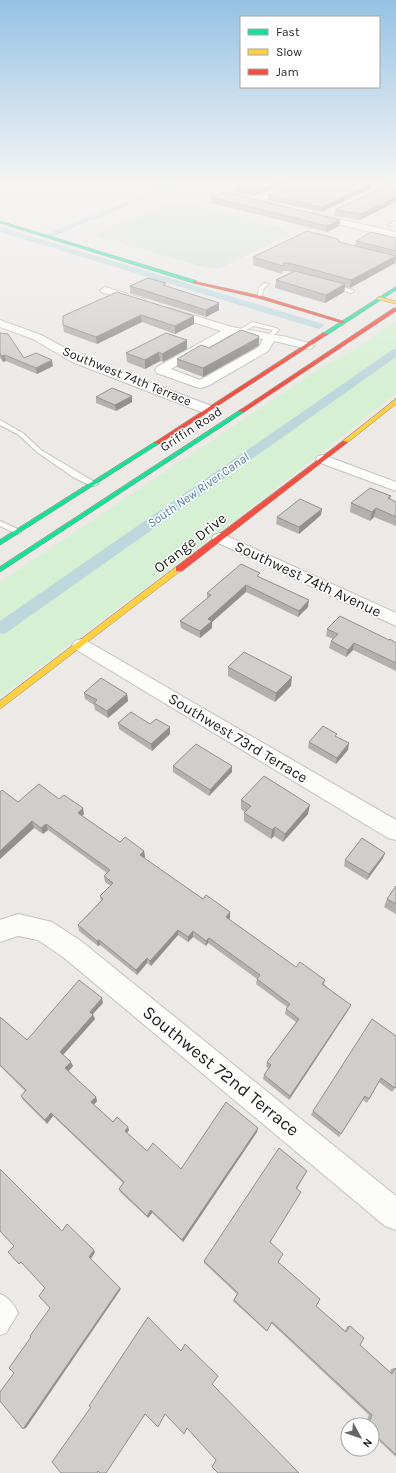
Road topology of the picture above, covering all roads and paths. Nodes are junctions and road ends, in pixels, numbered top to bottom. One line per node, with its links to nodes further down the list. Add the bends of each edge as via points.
1 (90, 250): 8 (main road, via 201,284)
2 (266, 284): 8 (lane)
3 (330, 285): 6 (lane)
4 (396, 288): 7 (main road, Griffin Road)
5 (105, 290): 14 (street)
6 (351, 291)
7 (383, 296): 9 (main road); 10 (main road); 12 (main road, Griffin Road)
8 (259, 297): 12 (main road)
9 (396, 297)
10 (396, 303)
11 (396, 309): 20 (main road, Griffin Road)
12 (344, 322): 16 (main road, Griffin Road)
13 (0, 323): 19 (street, Southwest 74th Terrace, via 37,337 76,359)
14 (235, 331): 15 (street); 15 (street, via 161,370 200,384 204,383 264,349)
15 (270, 337): 16 (street)
16 (308, 346): 17 (main road, Griffin Road)
17 (232, 396): 19 (main road, Griffin Road); 20 (main road, via 232,406)
18 (396, 401): 23 (main road, Orange Drive)
19 (209, 410): 22 (main road, via 215,417); 24 (main road, Griffin Road)
20 (240, 412): 22 (main road, Griffin Road)
21 (0, 422): 24 (lane, via 20,434 39,451)
22 (211, 432): 30 (main road, Griffin Road)
23 (323, 459): 25 (street); 28 (main road, Orange Drive)
24 (94, 484): 27 (main road, Griffin Road)
25 (396, 487)
26 (0, 523): 27 (lane)
27 (17, 532): 29 (main road, Griffin Road)
28 (220, 538): 31 (street, Southwest 74th Avenue); 32 (main road, Orange Drive)
29 (0, 543)
30 (0, 570)
31 (396, 620)
32 (80, 645): 33 (main road, Orange Drive); 34 (street, Southwest 73rd Terrace)
33 (0, 706)
34 (396, 831)
35 (0, 931): 36 (street, Southwest 72nd Terrace, via 18,925 43,930 72,949)
36 (396, 1215)
37 (0, 1302): 38 (lane, via 10,1313)
38 (0, 1327)

